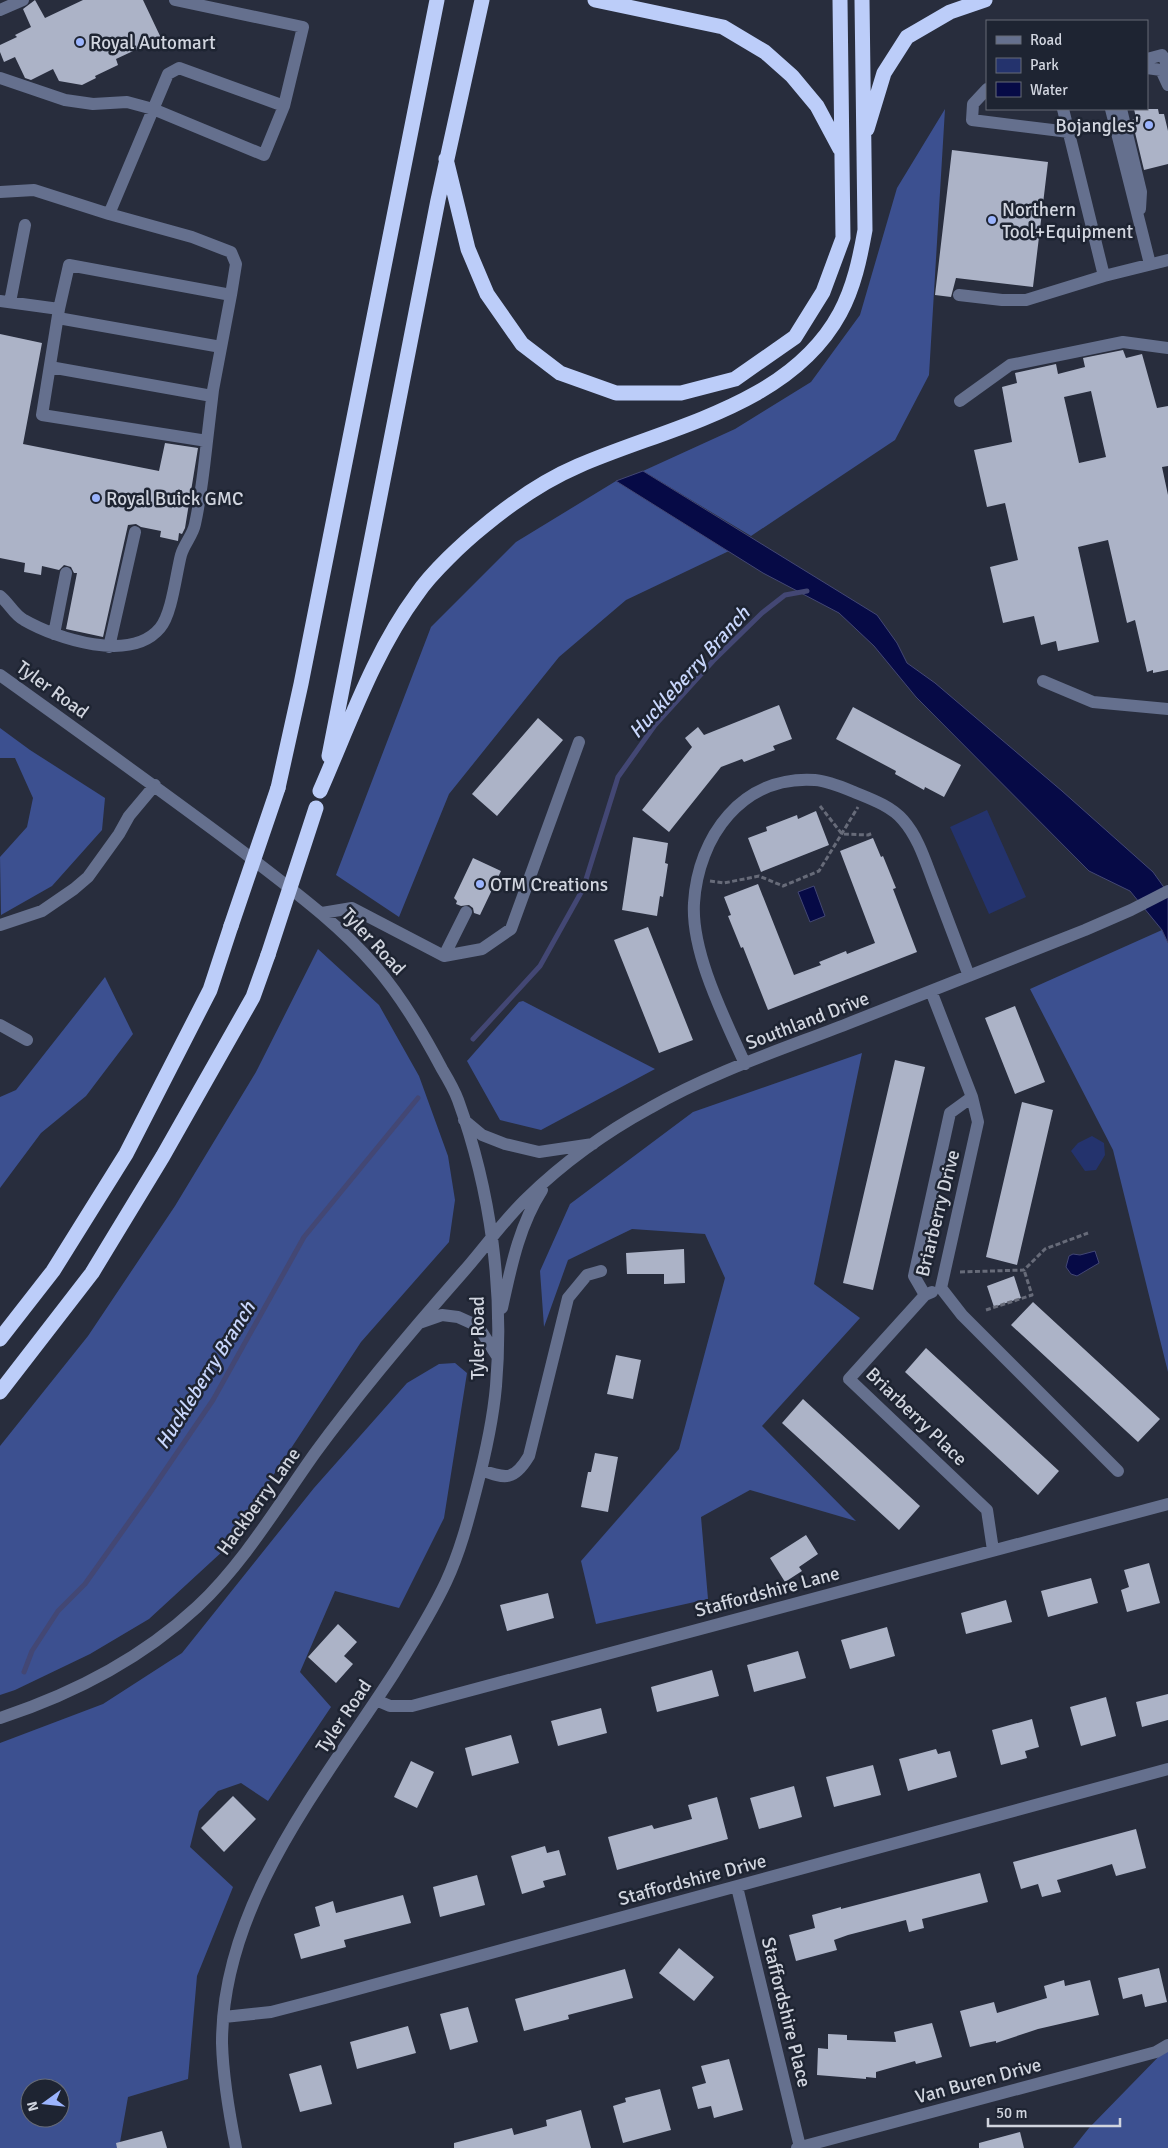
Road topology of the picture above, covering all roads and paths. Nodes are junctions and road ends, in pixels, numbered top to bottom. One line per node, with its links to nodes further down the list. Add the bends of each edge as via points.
1 (23, 0): 9 (street)
2 (175, 0): 16 (street, via 303,27)
3 (437, 0): 82 (highway, bridge, via 278,788 210,990 126,1154 53,1271)
4 (482, 0): 24 (highway)
5 (595, 0): 23 (highway, via 723,27 765,52 792,76 817,106)
6 (840, 0): 23 (highway)
7 (862, 0): 22 (highway)
8 (985, 0): 22 (highway, via 950,12 907,37 884,74)
9 (0, 10)
10 (1148, 59): 11 (street, via 1162,55)
11 (1168, 65)
12 (1148, 68): 14 (street, via 1161,70)
13 (0, 78): 17 (street, via 65,100 93,104 127,102)
14 (1168, 85)
15 (986, 90): 21 (street, via 974,104 972,120)
16 (284, 106): 17 (street, via 179,68 168,74); 17 (street, via 264,156)
17 (153, 109): 26 (street)
18 (1063, 110): 21 (street)
19 (1111, 110): 27 (street)
20 (1121, 110): 27 (street, via 1141,192)
21 (1069, 132): 31 (street)
22 (863, 145): 52 (highway, via 865,230 859,260 851,289 825,335 804,359 763,390 734,405 578,466 542,484 482,527 418,592 405,611 379,658)
23 (841, 152): 24 (highway, via 843,238 822,292 795,337 735,379 681,393 616,393 560,373 522,344 487,294 468,249)
24 (446, 159): 52 (highway)
25 (0, 192): 26 (street, via 34,190)
26 (109, 214): 32 (street, via 192,236 231,252 236,264)
27 (1140, 224): 30 (street)
28 (25, 225): 34 (street)
29 (1168, 260): 30 (street)
30 (1150, 264): 31 (street)
31 (1104, 276): 33 (street, via 1026,300)
32 (231, 295): 35 (street, via 69,265); 36 (street)
33 (960, 295)
34 (5, 302): 35 (street)
35 (59, 314): 36 (street); 38 (street)
36 (221, 347): 39 (street)
37 (1168, 348): 40 (street, via 1123,342 1010,366)
38 (50, 367): 39 (street); 41 (street, via 42,415)
39 (212, 396): 41 (street)
40 (960, 401)
41 (207, 440): 46 (street, via 195,526 181,553 170,605 161,628 149,637)
42 (135, 532): 46 (street)
43 (66, 573): 45 (street)
44 (0, 596): 45 (street, via 22,619)
45 (54, 634): 46 (street)
46 (109, 647)
47 (0, 674): 51 (street, Tyler Road)
48 (1043, 681): 49 (street, via 1093,702)
49 (1168, 708)
50 (579, 742): 62 (street, via 511,929 482,948)
51 (155, 785): 60 (street, Tyler Road); 61 (street, via 129,816 88,877 42,910)
52 (320, 790): 84 (highway, bridge, via 254,997 97,1264)
53 (865, 796): 56 (path); 57 (street, via 815,780 787,782 766,788 747,798 720,826 704,853); 63 (street, via 903,820 918,843)
54 (820, 806): 56 (path)
55 (874, 833): 56 (path)
56 (842, 834): 57 (path, via 819,871 783,886 759,876 724,883)
57 (696, 880): 67 (street, via 694,905 702,957)
58 (1168, 890): 63 (street, Southland Drive, via 1085,930)
59 (466, 912): 62 (street)
60 (322, 913): 62 (street, via 352,908); 69 (street, Tyler Road, via 375,966 419,1026 457,1097)
61 (0, 925)
62 (444, 956)
63 (969, 976): 64 (street, Southland Drive)
64 (931, 991): 67 (street, Southland Drive); 68 (street, Briarberry Drive)
65 (0, 1025): 66 (street)
66 (27, 1040)
67 (745, 1064): 70 (street, Southland Drive, via 650,1107)
68 (972, 1097): 76 (street, Briarberry Drive, via 978,1122); 78 (street, Briarberry Drive, via 950,1113 914,1276)
69 (464, 1119): 70 (street, via 482,1135 539,1152); 73 (street, Tyler Road, via 485,1190)
70 (593, 1144): 71 (street, Southland Drive)
71 (548, 1180): 73 (street, Southland Drive, via 527,1198); 80 (street, via 530,1209 518,1239)
72 (1088, 1233): 74 (path, via 1045,1249)
73 (492, 1238): 80 (street, Tyler Road); 81 (street, Hackberry Lane)
74 (1024, 1270): 76 (path); 79 (path, via 1032,1295)
75 (601, 1271): 85 (street, via 587,1275 568,1298 529,1456 510,1477 502,1478)
76 (944, 1273): 77 (street, Briarberry Drive)
77 (941, 1288): 78 (street, Briarberry Drive); 86 (street, via 962,1315)
78 (925, 1295): 88 (street, Briarberry Place, via 849,1379 987,1510)
79 (986, 1310)
80 (499, 1320): 83 (street, Tyler Road)
81 (417, 1324): 83 (street, via 442,1315 458,1317 478,1326); 90 (street, Hackberry Lane, via 330,1433 242,1558 196,1608 150,1644 99,1676 43,1704)
82 (0, 1339)
83 (497, 1356): 85 (street, Tyler Road, via 496,1390)
84 (0, 1392)
85 (481, 1470): 89 (street, Tyler Road, via 448,1579 413,1643)
86 (1118, 1470)
87 (1168, 1504): 88 (street, Staffordshire Lane)
88 (993, 1550): 89 (street, Staffordshire Lane, via 412,1706 390,1706)
89 (376, 1700): 93 (street, Tyler Road, via 303,1810 270,1868 238,1947)
90 (0, 1718)
91 (1168, 1769): 92 (street, Staffordshire Drive)
92 (737, 1887): 93 (street, Staffordshire Drive, via 298,2005); 96 (street, Staffordshire Place)
93 (224, 2017): 95 (street, Tyler Road, via 224,2075)
94 (1168, 2045): 96 (street, Van Buren Drive, via 1156,2052)
95 (236, 2148)
96 (799, 2148)

